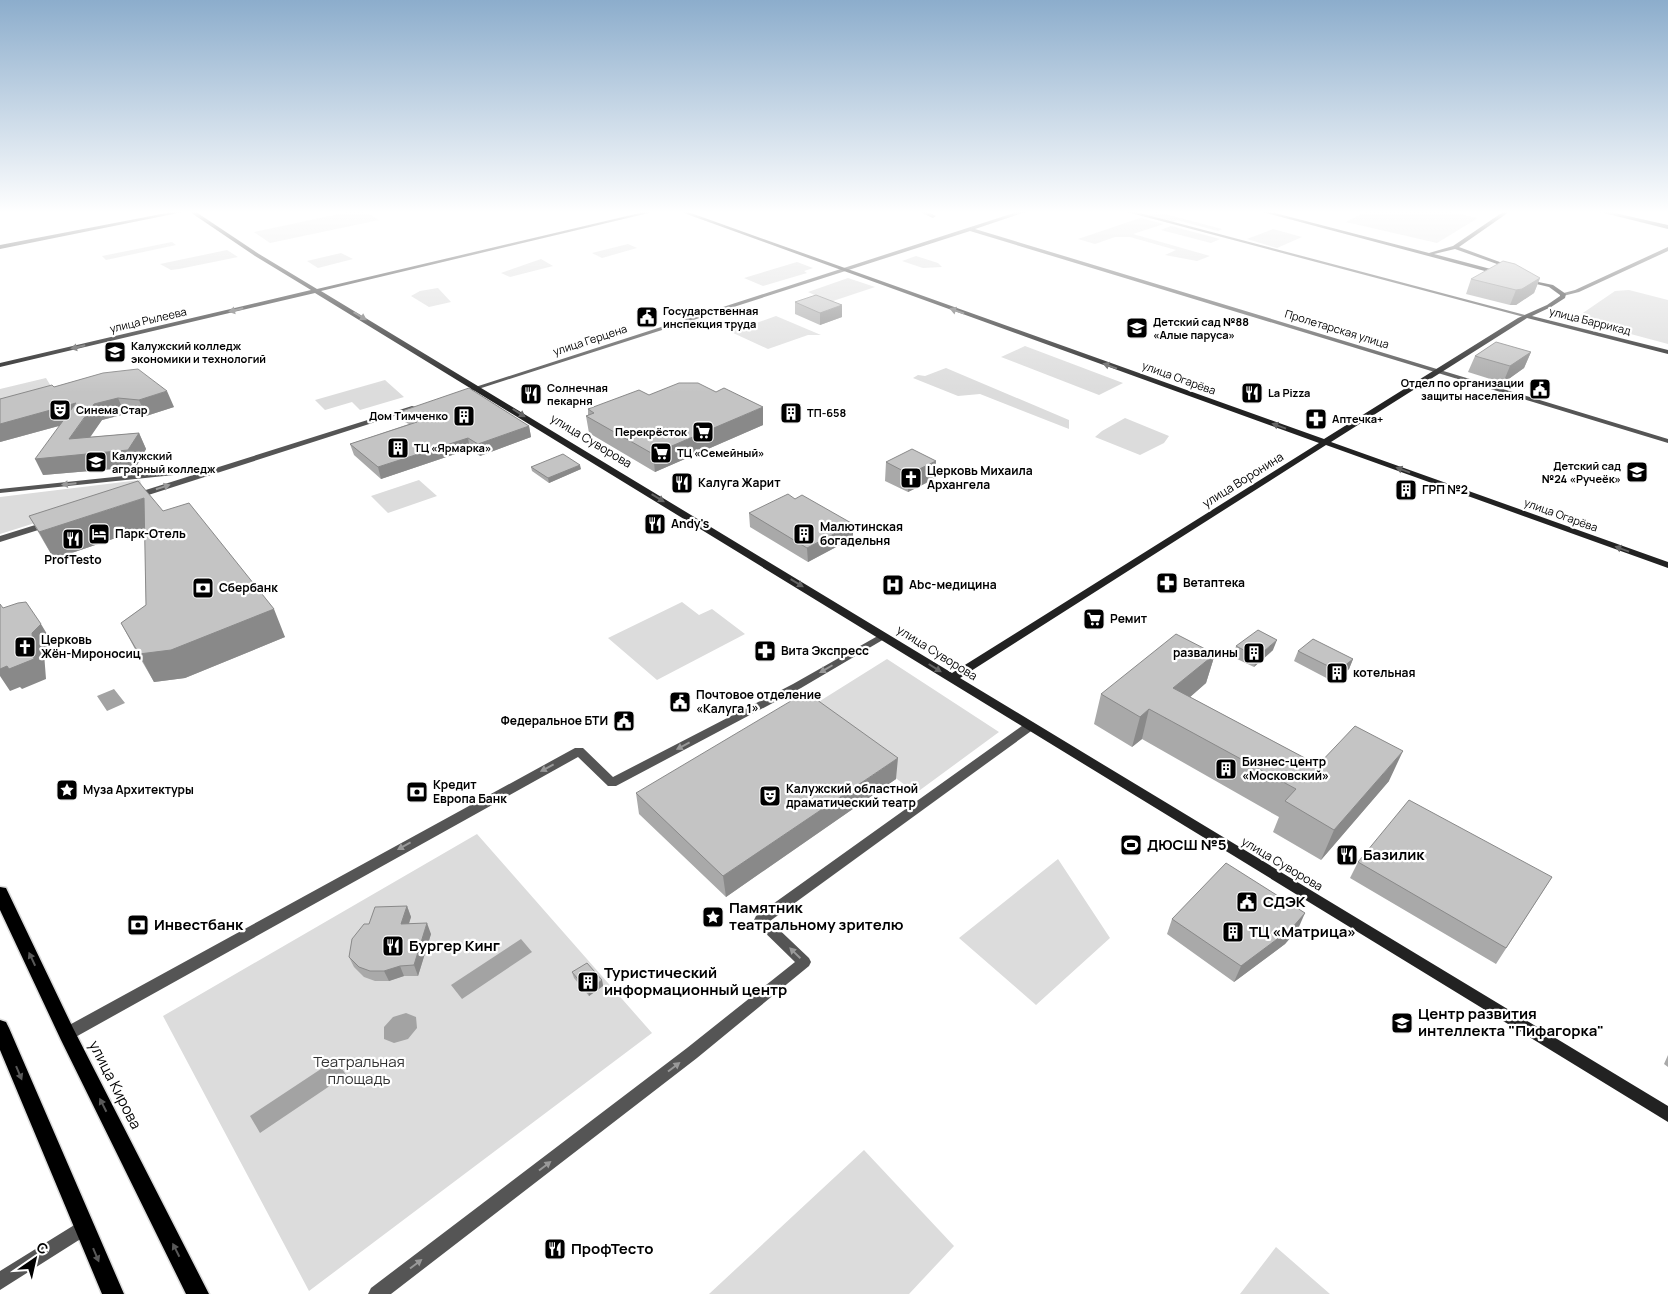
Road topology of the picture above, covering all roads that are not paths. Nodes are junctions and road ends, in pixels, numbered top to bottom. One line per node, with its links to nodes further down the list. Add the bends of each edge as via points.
1 (288, 272): 13 (street, улица Суворова)
2 (396, 272): 13 (street, улица Рылеева)
3 (835, 272): 21 (street, улица Герцена)
4 (849, 272): 25 (street, улица Огарёва, one-way to 4)
5 (1113, 272): 20 (street, Пролетарская улица)
6 (1360, 272): 15 (street, улица Баррикад)
7 (1500, 272): 10 (street)
8 (1617, 272): 14 (street, via 1577,291)
9 (1527, 273): 12 (street)
10 (1506, 274)
11 (1515, 277): 12 (street)
12 (1551, 286): 14 (street)
13 (318, 291): 19 (street, улица Рылеева, one-way to 19); 21 (street, улица Суворова, one-way to 21)
14 (1561, 292): 15 (street, улица Воронина, via 1563,297 1549,309)
15 (1526, 316): 17 (street, улица Баррикад); 20 (street, улица Воронина)
16 (1554, 317): 17 (street)
17 (1569, 326): 18 (street, улица Баррикад)
18 (1668, 352)
19 (0, 365)
20 (1438, 371): 24 (street, Пролетарская улица); 25 (street, улица Воронина)
21 (478, 388): 22 (street, улица Герцена); 32 (street, улица Суворова, one-way to 32)
22 (460, 394)
23 (425, 405): 26 (street)
24 (1668, 441)
25 (1325, 442): 31 (street, улица Огарёва, one-way to 25); 33 (street, улица Воронина)
26 (221, 468): 27 (street, one-way to 27); 28 (street, one-way to 26)
27 (0, 491)
28 (127, 498)
29 (54, 522): 30 (street)
30 (0, 539)
31 (1668, 565)
32 (883, 636): 33 (street, улица Суворова, one-way to 33); 37 (street, one-way to 37, via 797,686 612,783 579,751)
33 (952, 678): 34 (street, улица Суворова)
34 (1030, 726): 38 (street, улица Суворова); 43 (street, one-way to 34, via 684,1060 804,962 761,920)
35 (0, 893): 37 (main road, улица Кирова, one-way to 35)
36 (0, 1028): 39 (main road, one-way to 39)
37 (67, 1034): 42 (main road, улица Кирова, one-way to 37)
38 (1668, 1115)
39 (84, 1227): 40 (street); 41 (main road, one-way to 41)
40 (0, 1281)
41 (113, 1294)
42 (198, 1294)
43 (377, 1294)

